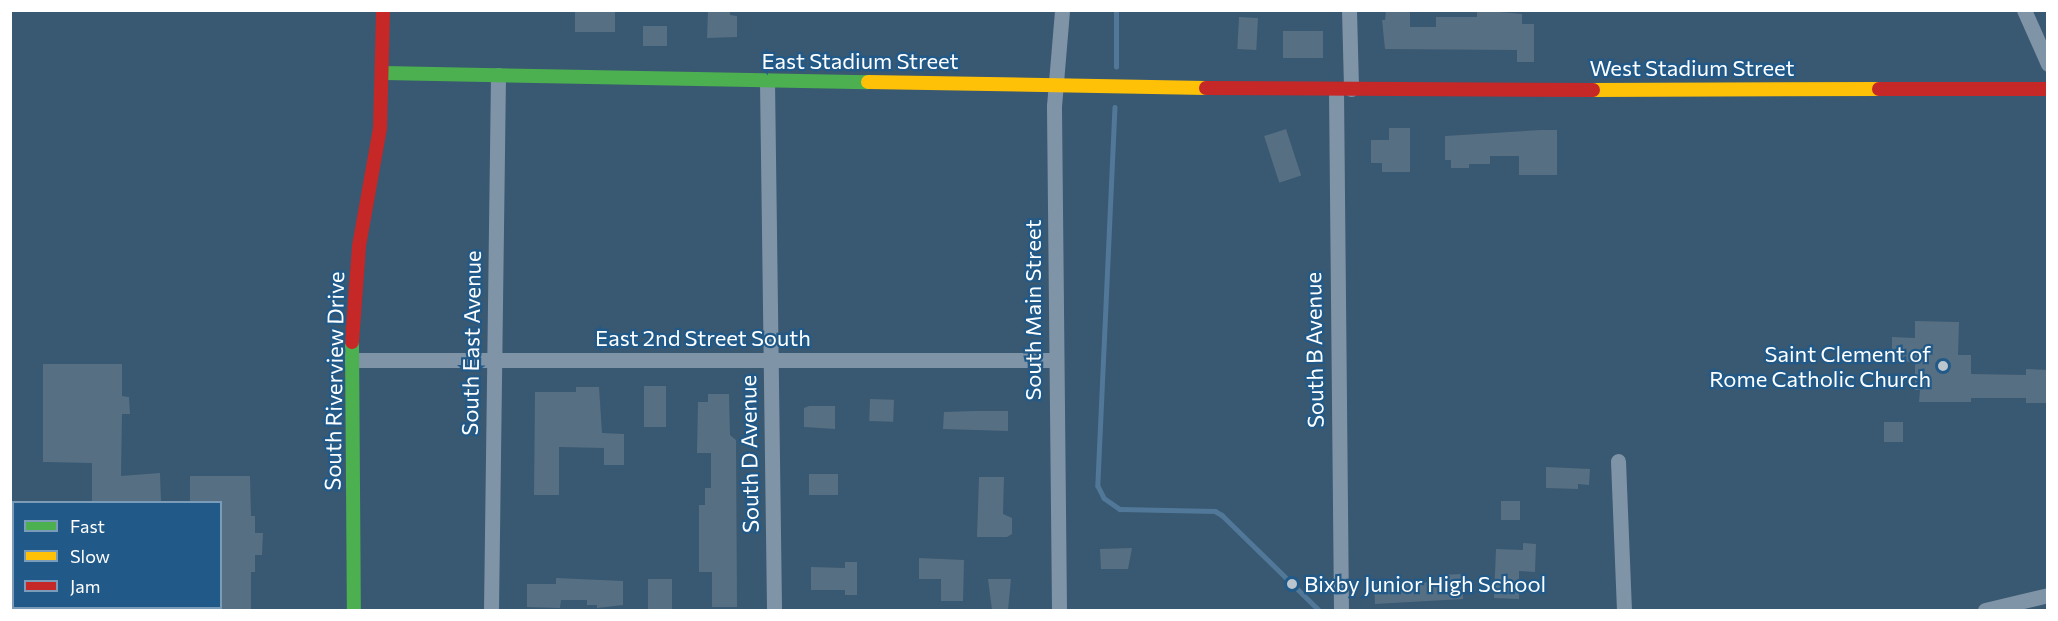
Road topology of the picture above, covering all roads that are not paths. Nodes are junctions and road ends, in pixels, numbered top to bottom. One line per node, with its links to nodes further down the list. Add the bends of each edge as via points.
1 (383, 10): 6 (street, South Riverview Drive)
2 (1062, 10): 9 (street, South Main Street)
3 (1349, 10): 10 (street, South B Avenue)
4 (2024, 10): 5 (street)
5 (2048, 64)
6 (384, 73): 7 (street, East Stadium Street); 12 (street, South Riverview Drive, via 380,128 355,273)
7 (498, 75): 8 (street, East Stadium Street); 15 (street, South East Avenue)
8 (767, 81): 9 (street, East Stadium Street); 13 (street, South D Avenue)
9 (1058, 83): 10 (street, East Stadium Street); 14 (street, South Main Street, via 1054,106)
10 (1343, 89): 11 (street, West Stadium Street); 22 (street, South B Avenue)
11 (2048, 89)
12 (351, 360): 15 (street, East 2nd Street South, via 425,357); 18 (street, South Riverview Drive)
13 (771, 360): 14 (street, East 2nd Street South); 15 (street, East 2nd Street South); 20 (street, South D Avenue)
14 (1055, 360): 21 (street, South Main Street)
15 (492, 361): 19 (street, South East Avenue)
16 (1618, 461): 23 (street)
17 (2048, 595): 24 (street)
18 (354, 610)
19 (491, 610)
20 (774, 610)
21 (1059, 610)
22 (1341, 610)
23 (1624, 610)
24 (1985, 610)

